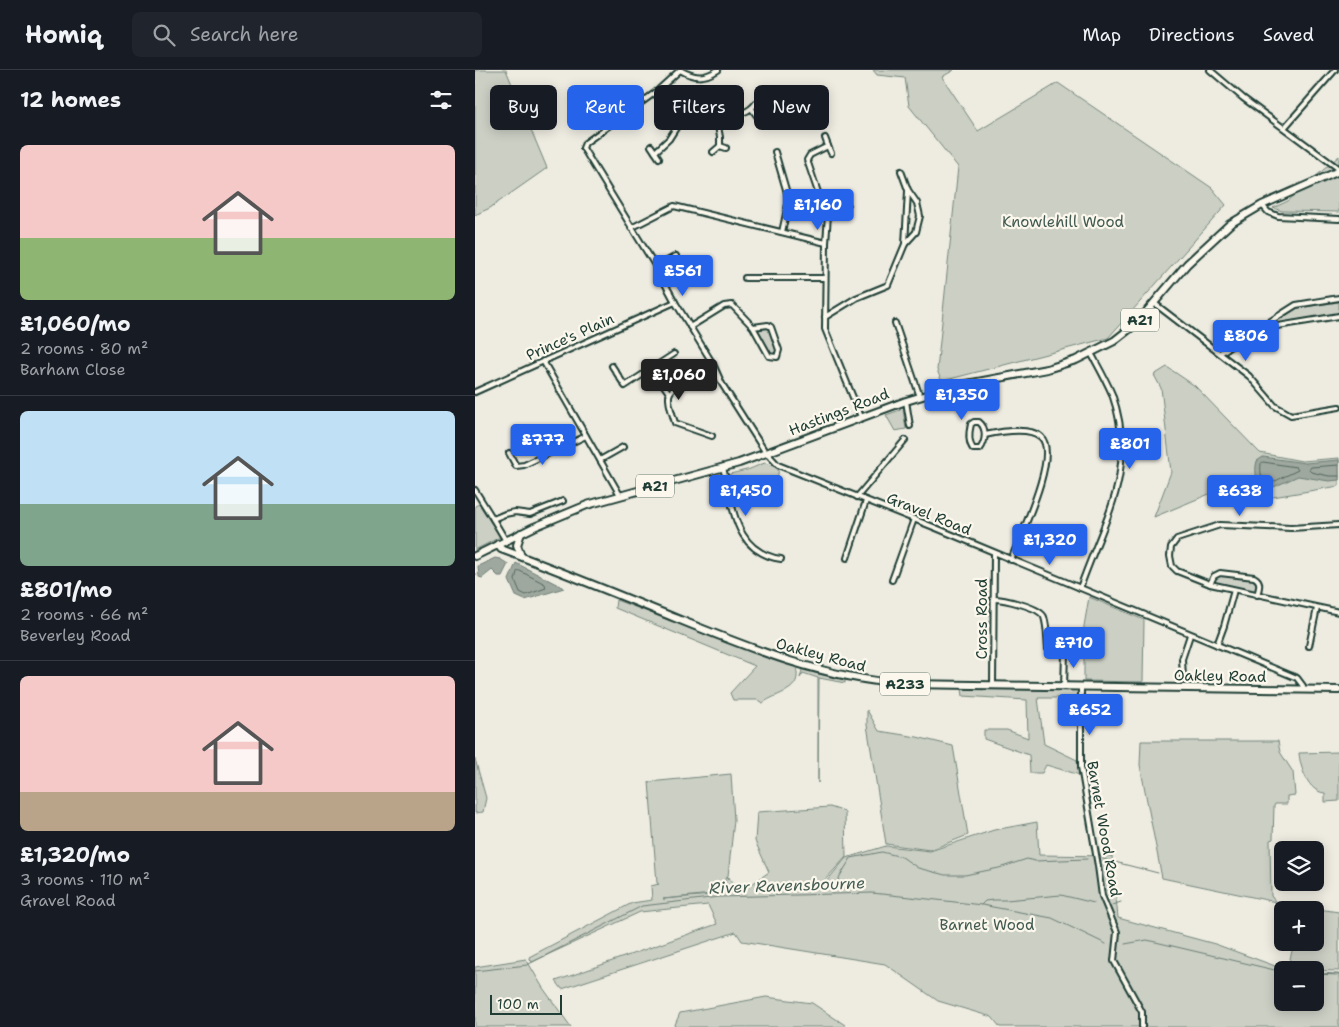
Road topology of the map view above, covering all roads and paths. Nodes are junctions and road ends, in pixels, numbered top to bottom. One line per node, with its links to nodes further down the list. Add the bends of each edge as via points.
1 (680, 70): 2 (street, via 696,77); 5 (street)
2 (718, 70)
3 (1211, 70): 10 (street)
4 (1335, 70): 10 (street)
5 (663, 85)
6 (654, 93): 30 (street, via 583,145)
7 (752, 108): 8 (street); 9 (street)
8 (754, 111)
9 (744, 112)
10 (1285, 128): 23 (street)
11 (675, 130): 18 (street)
12 (719, 130): 15 (street)
13 (825, 138): 16 (street)
14 (651, 146): 18 (street)
15 (719, 146): 17 (street); 19 (street)
16 (828, 146): 21 (street); 28 (street, via 807,160)
17 (726, 148)
18 (655, 152): 22 (street)
19 (713, 152)
20 (775, 152): 31 (street, via 789,200)
21 (831, 153)
22 (659, 158)
23 (1339, 170): 27 (main road, A21)
24 (901, 171): 25 (street)
25 (908, 190): 33 (street); 33 (street, via 917,203 920,216 916,232)
26 (847, 204): 28 (street)
27 (1262, 205): 29 (street, via 1278,216); 40 (main road, Hastings Road / A21, via 1216,236)
28 (828, 215): 32 (street)
29 (1339, 219)
30 (631, 228): 31 (street, via 674,206); 35 (street)
31 (782, 232): 32 (street)
32 (826, 243): 37 (street)
33 (905, 244): 42 (street, via 888,285)
34 (676, 256): 35 (street)
35 (656, 267): 39 (street)
36 (745, 278): 37 (street)
37 (825, 278): 42 (street)
38 (1339, 298): 46 (street, via 1296,305)
39 (675, 302): 44 (street); 50 (street, Prince's Plain)
40 (1154, 303): 47 (main road, Hastings Road / A21, via 1132,327); 48 (street)
41 (1339, 316): 46 (street)
42 (825, 317): 59 (street, via 825,328)
43 (895, 322): 56 (street)
44 (690, 327): 45 (street, via 729,304); 51 (street)
45 (753, 327): 45 (street, via 771,327 779,350 777,357 769,356)
46 (1256, 329): 48 (street)
47 (1091, 353): 56 (main road, Hastings Road / A21, via 1059,366 956,386); 91 (street, via 1111,393 1123,448 1117,492)
48 (1220, 353): 58 (street, via 1249,376 1275,406 1291,415)
49 (674, 354): 53 (street)
50 (543, 361): 54 (street, Prince's Plain); 62 (street)
51 (713, 364): 55 (street); 67 (street, via 722,384)
52 (612, 366): 53 (street, via 625,386)
53 (653, 368): 55 (street)
54 (475, 392)
55 (669, 393): 63 (street, via 675,423)
56 (920, 397): 57 (main road, Hastings Road / A21)
57 (906, 401): 59 (main road, Hastings Road / A21); 60 (street)
58 (1339, 408)
59 (861, 417): 67 (main road, Hastings Road / A21)
60 (910, 426)
61 (985, 435): 61 (street, via 982,424 977,421 971,424 970,443 973,449 980,449); 88 (street, via 1008,431 1032,432 1041,437 1046,447 1045,471)
62 (587, 436): 66 (street, via 516,466); 68 (street)
63 (712, 436)
64 (905, 440): 72 (street)
65 (623, 447): 68 (street)
66 (509, 453)
67 (769, 455): 69 (main road, Hastings Road / A21); 72 (street, Gravel Road, via 778,465)
68 (600, 460): 71 (street)
69 (723, 468): 71 (main road, Hastings Road / A21); 87 (street, via 743,537 755,550)
70 (475, 490): 77 (street)
71 (619, 495): 76 (main road, Hastings Road / A21)
72 (857, 497): 74 (street, Gravel Road)
73 (563, 500): 75 (street)
74 (866, 501): 78 (street, Gravel Road); 86 (street)
75 (552, 506): 76 (street); 77 (street, via 530,514 515,512)
76 (557, 517): 80 (main road, Hastings Road / A21)
77 (493, 519): 81 (street)
78 (914, 520): 83 (street, Gravel Road); 89 (street)
79 (1339, 525): 90 (street, via 1291,528 1220,525 1177,539 1171,547 1172,566)
80 (521, 534): 81 (main road, Hastings Road / A21); 85 (main road, via 517,545)
81 (506, 541): 82 (main road, Hastings Road / A21)
82 (498, 544): 84 (main road, A21); 85 (main road, Oakley Road / A233, via 501,549)
83 (994, 552): 88 (street, Gravel Road); 94 (street, Cross Road)
84 (475, 556)
85 (521, 556): 103 (main road, Oakley Road / A233, via 765,653 816,669 888,683)
86 (847, 558)
87 (781, 559)
88 (1011, 560): 91 (street, Gravel Road)
89 (892, 580)
90 (1210, 584): 92 (street); 93 (street, via 1213,576 1220,573 1254,576 1260,583)
91 (1080, 588): 97 (street, Gravel Road)
92 (1233, 590): 93 (street); 98 (street)
93 (1257, 595): 95 (street)
94 (993, 599): 100 (street, via 1004,599 1041,612 1045,619); 103 (street, Cross Road)
95 (1317, 608): 96 (street); 99 (street)
96 (1339, 612)
97 (1191, 634): 98 (street, Gravel Road); 102 (street, via 1182,659)
98 (1217, 645): 106 (street, Gravel Road, via 1297,678)
99 (1309, 646)
100 (1048, 648)
101 (1065, 652): 104 (street)
102 (1183, 678)
103 (993, 685): 104 (main road, Oakley Road / A233)
104 (1065, 686): 105 (main road, Oakley Road / A233)
105 (1081, 686): 106 (main road, Oakley Road / A233); 108 (street, Barnet Wood Road, via 1081,767 1102,896 1117,932 1114,961 1142,1012)
106 (1302, 689): 107 (main road, Oakley Road / A233)
107 (1339, 690)
108 (1142, 1027)

